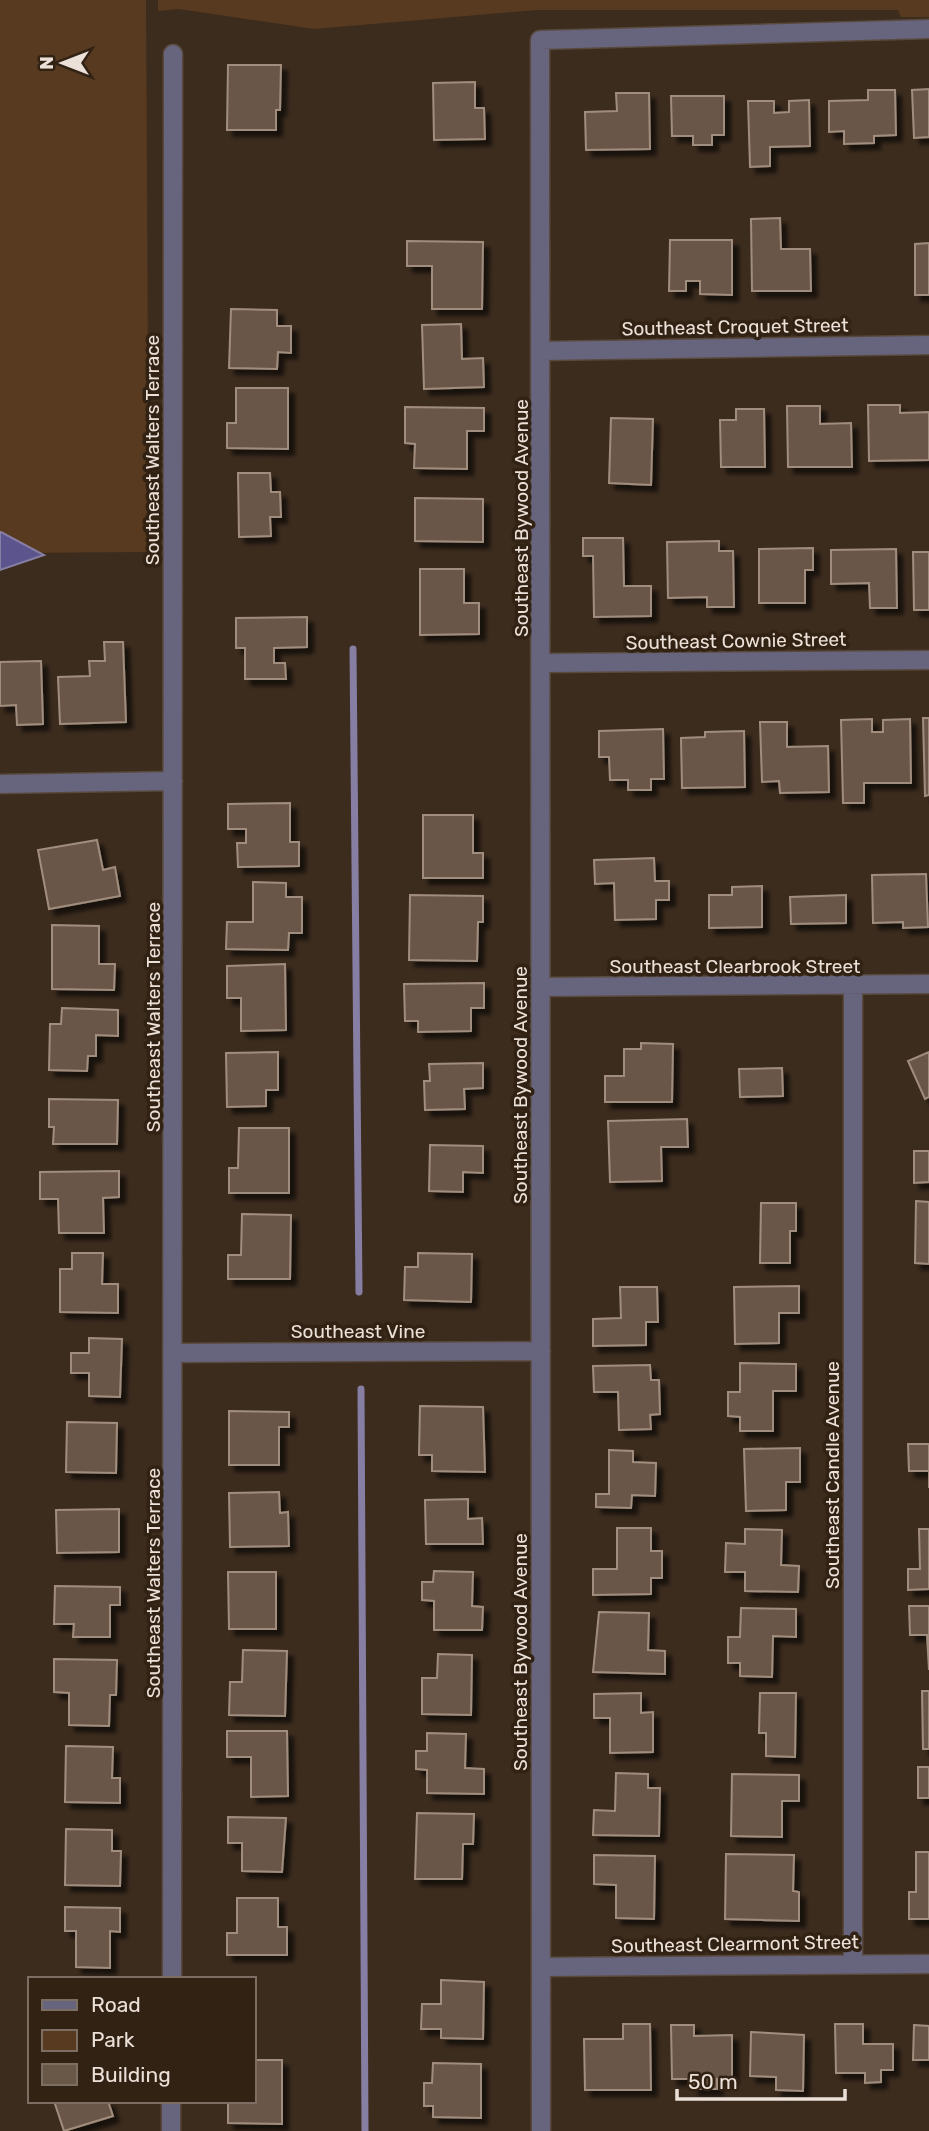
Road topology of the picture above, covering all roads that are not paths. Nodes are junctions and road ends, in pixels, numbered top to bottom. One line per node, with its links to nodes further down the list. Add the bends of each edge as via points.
1 (929, 29): 4 (street, Southeast Bywood Avenue, via 540,40)
2 (173, 54): 7 (street, Southeast Walters Terrace)
3 (929, 345): 4 (street, Southeast Croquet Street)
4 (541, 351): 6 (street, Southeast Bywood Avenue)
5 (929, 660): 6 (street, Southeast Cownie Street)
6 (542, 663): 10 (street, Southeast Bywood Avenue)
7 (173, 781): 8 (street); 13 (street, Southeast Walters Terrace)
8 (0, 784)
9 (929, 984): 11 (street, Southeast Clearbrook Street)
10 (541, 987): 11 (street, Southeast Clearbrook Street); 12 (street, Southeast Bywood Avenue)
11 (853, 987): 14 (street, Southeast Candle Avenue)
12 (541, 1351): 13 (street, Southeast Vine); 16 (street, Southeast Bywood Avenue)
13 (175, 1353): 17 (street, Southeast Walters Terrace)
14 (853, 1964): 15 (street, Southeast Clearmont Street); 16 (street, Southeast Clearmont Street)
15 (929, 1964)
16 (541, 1967): 20 (street, Southeast Bywood Avenue)
17 (172, 1977)
18 (171, 2103): 19 (street)
19 (171, 2131)
20 (541, 2131)

